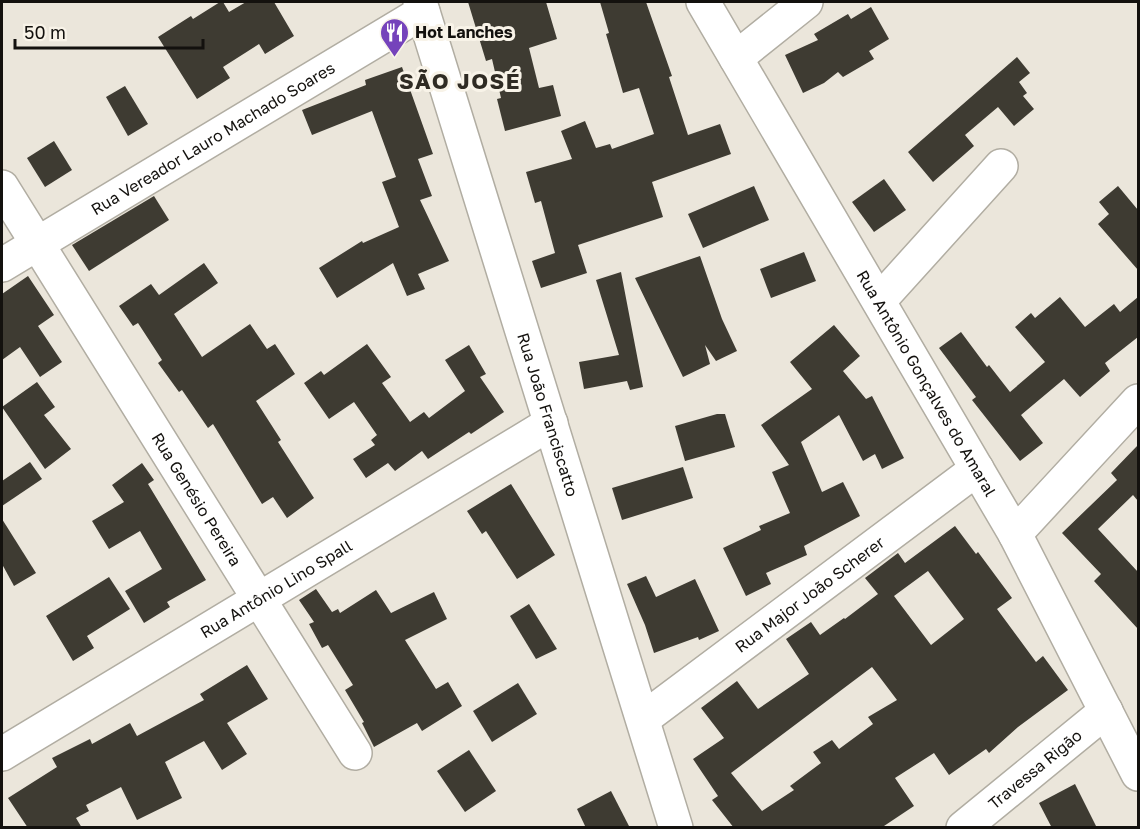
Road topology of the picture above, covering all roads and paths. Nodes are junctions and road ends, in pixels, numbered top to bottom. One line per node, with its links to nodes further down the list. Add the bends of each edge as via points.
1 (703, 2): 4 (street, Rua Antônio Gonçalves do Amaral)
2 (806, 2): 4 (street)
3 (422, 7): 7 (street, Rua Vereador Lauro Machado Soares); 11 (street, Rua João Franciscatto)
4 (735, 58): 9 (street, Rua Antônio Gonçalves do Amaral)
5 (1001, 166): 9 (street)
6 (2, 187): 7 (street, Rua Genésio Pereira)
7 (36, 244): 8 (street, Rua Vereador Lauro Machado Soares); 14 (street, Rua Genésio Pereira)
8 (2, 265)
9 (879, 301): 12 (street, Rua Antônio Gonçalves do Amaral)
10 (1138, 401): 13 (street)
11 (551, 423): 14 (street, Rua Antônio Lino Spall); 16 (street, Rua João Franciscatto)
12 (977, 469): 13 (street, Rua Antônio Gonçalves do Amaral); 16 (street, Rua Major João Scherer)
13 (1015, 534): 15 (street, Rua Antônio Gonçalves do Amaral)
14 (258, 599): 17 (street, Rua Genésio Pereira); 18 (street, Rua Antônio Lino Spall)
15 (1106, 711): 19 (street, Rua Antônio Gonçalves do Amaral); 21 (street, Travessa Rigão)
16 (642, 719): 20 (street, Rua João Franciscatto)
17 (355, 753)
18 (2, 754)
19 (1138, 774)
20 (676, 828)
21 (963, 828)

